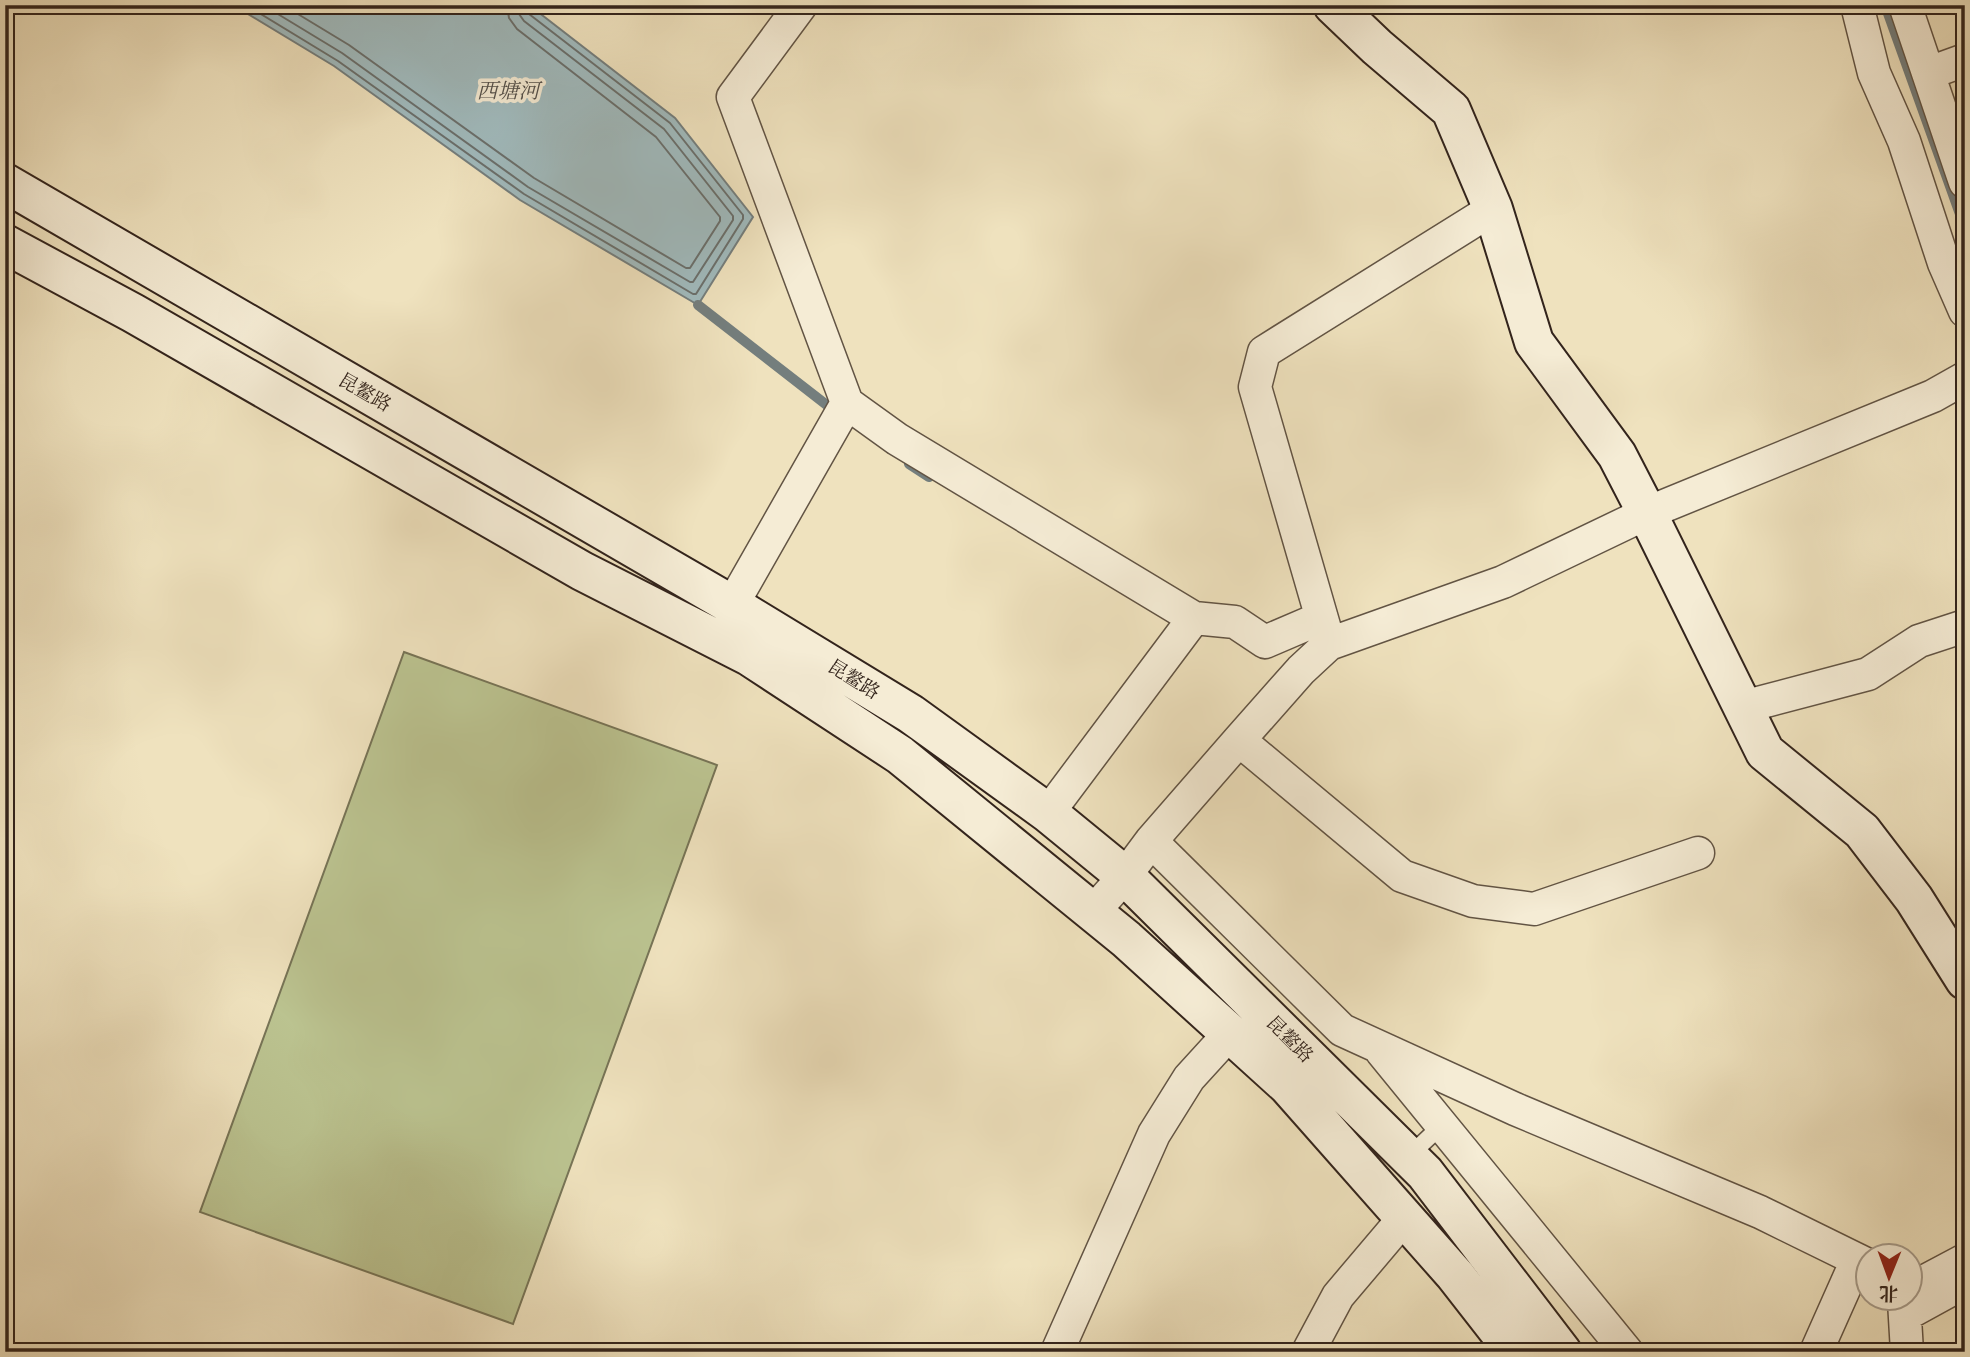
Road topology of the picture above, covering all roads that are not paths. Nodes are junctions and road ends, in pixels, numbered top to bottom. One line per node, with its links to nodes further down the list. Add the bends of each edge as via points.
1 (801, 5): 14 (street, via 733,97)
2 (1333, 5): 9 (street, via 1451,110)
3 (1857, 5): 11 (street, via 1874,73)
4 (1905, 5): 6 (street)
5 (1965, 60): 6 (street)
6 (1929, 73): 7 (street)
7 (1965, 182)
8 (5, 183): 16 (street, 昆鳌路)
9 (1493, 209): 15 (street, via 1534,342 1617,455); 19 (street, via 1264,352 1255,387)
10 (5, 243): 28 (street, 昆鳌路, via 582,571 749,656 900,755)
11 (1954, 259): 12 (street)
12 (1965, 311)
13 (1965, 378): 15 (street, via 1933,396)
14 (847, 403): 16 (street); 17 (street, via 897,439)
15 (1647, 513): 19 (street, via 1503,582); 22 (street)
16 (732, 605): 24 (street, 昆鳌路, via 911,714)
17 (1194, 618): 20 (street, via 1235,622); 24 (street)
18 (1965, 626): 22 (street, via 1919,641 1868,674)
19 (1325, 631): 20 (street); 21 (street)
20 (1265, 642): 21 (street)
21 (1301, 670): 23 (street)
22 (1743, 707): 29 (street, via 1765,752 1861,831 1914,899)
23 (1239, 740): 25 (street); 26 (street, via 1402,876 1473,901 1534,909)
24 (1048, 813): 27 (street, 昆鳌路)
25 (1151, 841): 27 (street); 30 (street)
26 (1698, 853)
27 (1125, 876): 28 (street); 33 (street, 昆鳌路)
28 (1093, 912): 31 (street, 昆鳌路)
29 (1965, 980)
30 (1342, 1030): 32 (street); 33 (street)
31 (1230, 1033): 36 (street, 昆鳌路, via 1288,1086); 42 (street, via 1189,1079 1154,1134)
32 (1377, 1045): 34 (street); 37 (street)
33 (1312, 1061): 35 (street, 昆鳌路)
34 (1442, 1125): 35 (lane); 46 (street)
35 (1409, 1156): 45 (street, 昆鳌路)
36 (1404, 1217): 43 (street, via 1338,1296); 44 (street, 昆鳌路)
37 (1854, 1258)
38 (1965, 1260): 40 (street)
39 (1854, 1279): 47 (street)
40 (1924, 1292)
41 (1918, 1312): 48 (street)
42 (1057, 1352)
43 (1308, 1352)
44 (1515, 1352)
45 (1562, 1352)
46 (1627, 1352)
47 (1816, 1352)
48 (1907, 1352)

